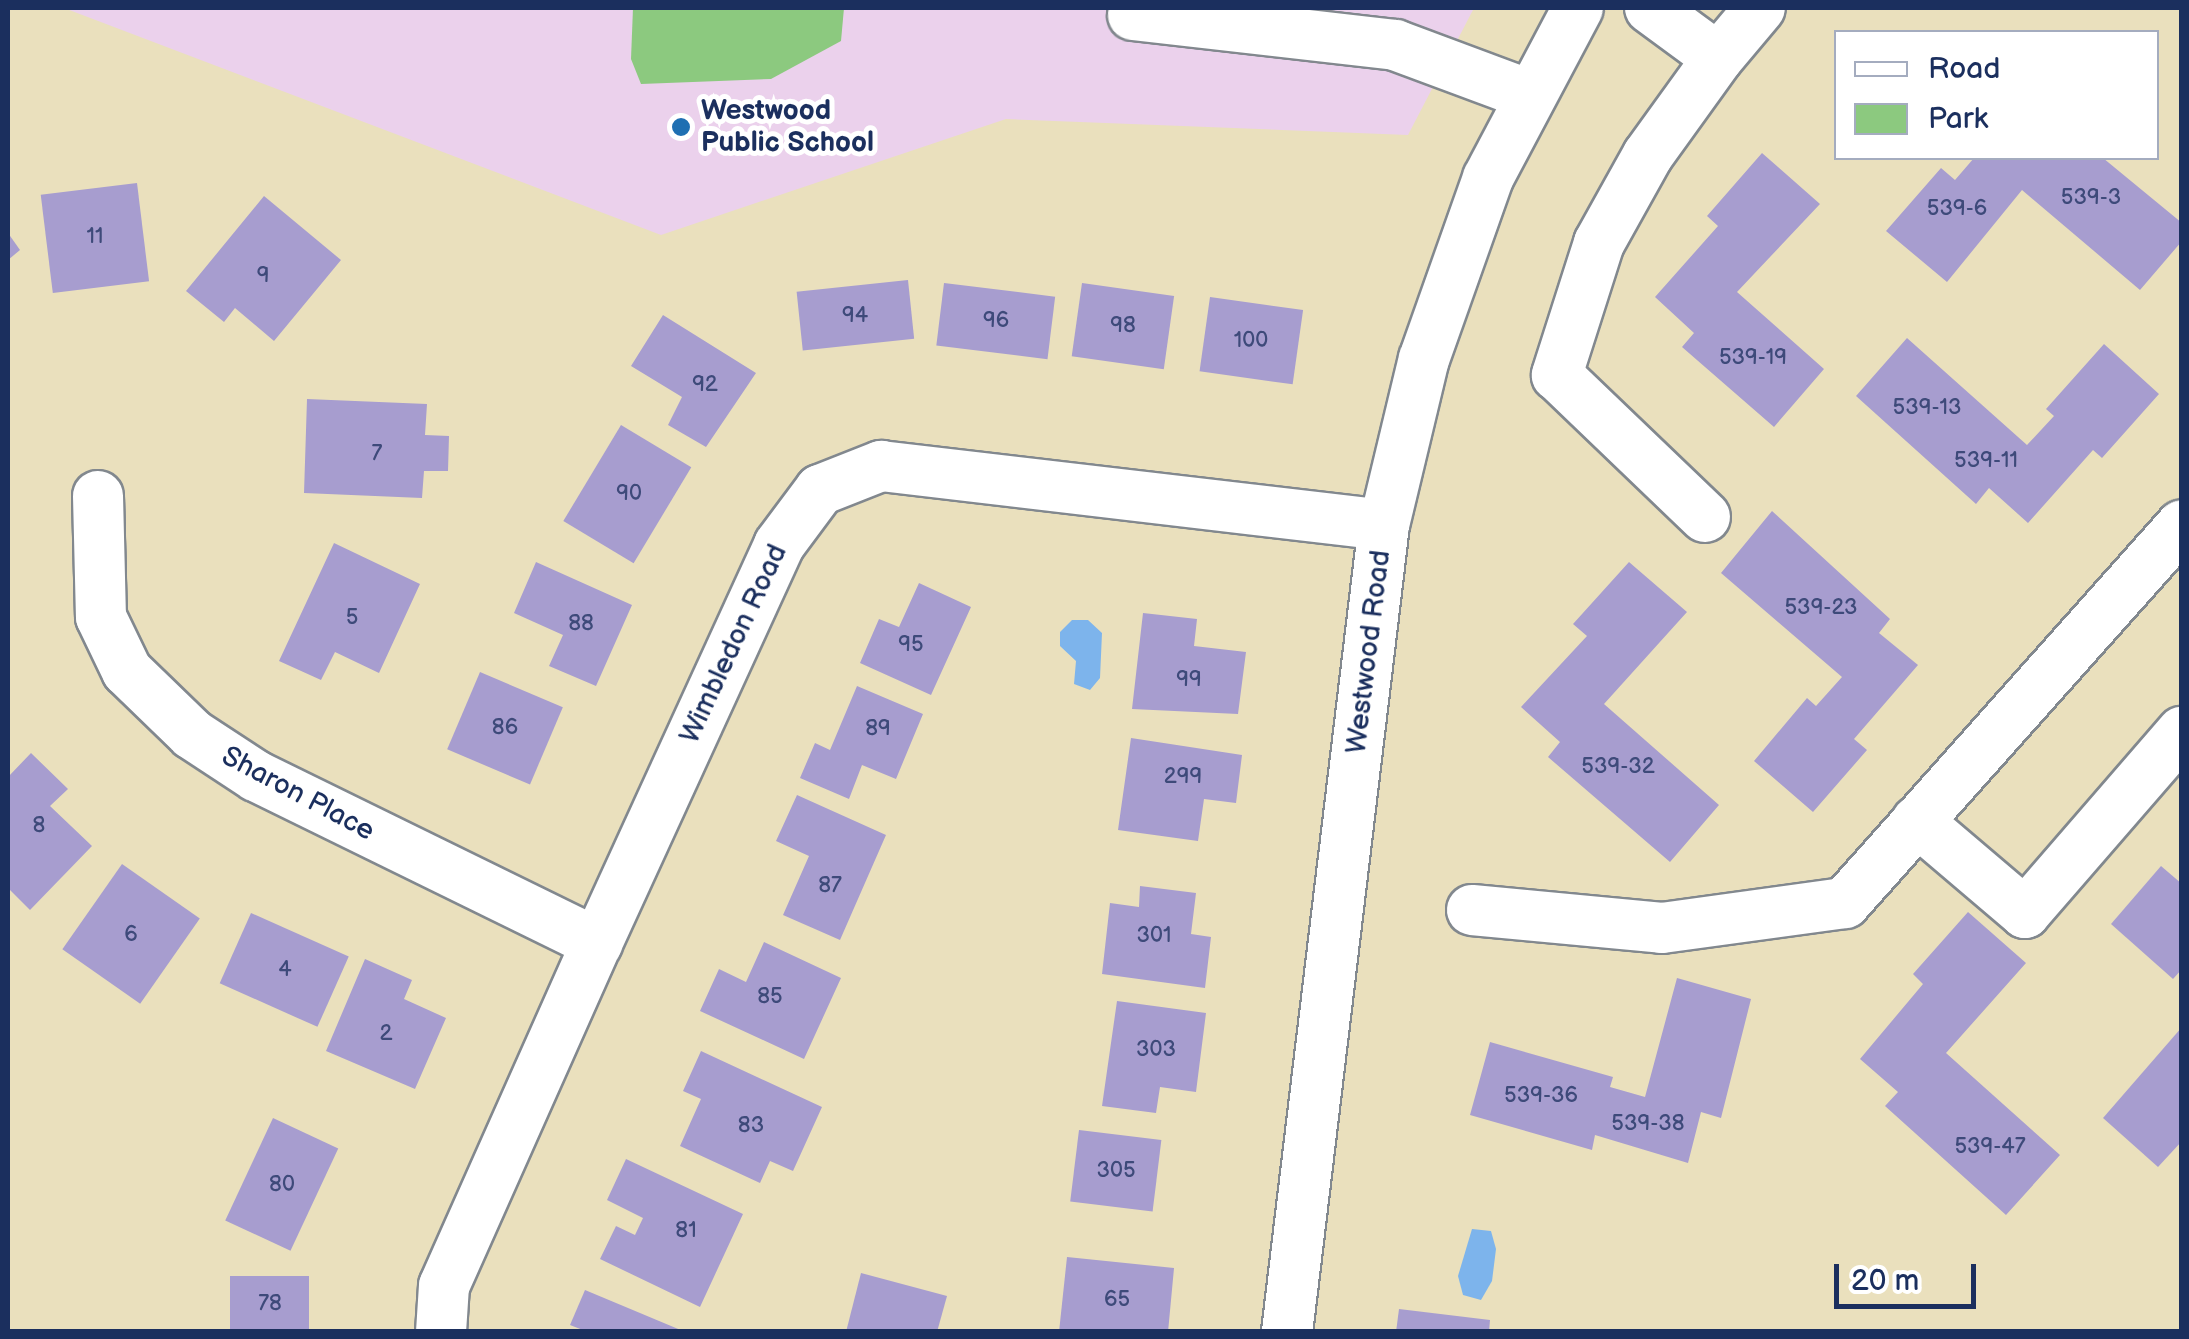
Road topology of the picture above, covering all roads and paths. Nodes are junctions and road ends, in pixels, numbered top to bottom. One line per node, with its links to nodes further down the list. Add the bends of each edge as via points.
1 (1578, 8): 7 (street, Westwood Road)
2 (1650, 8): 6 (street)
3 (1760, 8): 6 (street)
4 (1133, 15): 5 (street)
5 (1348, 23): 7 (street)
6 (1718, 58): 9 (street, via 1648,155 1600,243 1557,375)
7 (1528, 94): 10 (street, Westwood Road, via 1488,178 1424,359)
8 (98, 496): 15 (street, Sharon Place, via 101,617 126,672 192,734 256,776)
9 (1705, 517)
10 (1384, 525): 15 (street, Wimbledon Road, via 881,466 820,490 779,545); 17 (street, Westwood Road)
11 (2175, 546): 13 (street)
12 (2182, 732): 13 (street, via 2025,913)
13 (1916, 822): 14 (street, via 1845,903 1824,910 1629,929)
14 (1472, 910)
15 (596, 943): 16 (street, Wimbledon Road, via 444,1286)
16 (440, 1332)
17 (1287, 1332)

